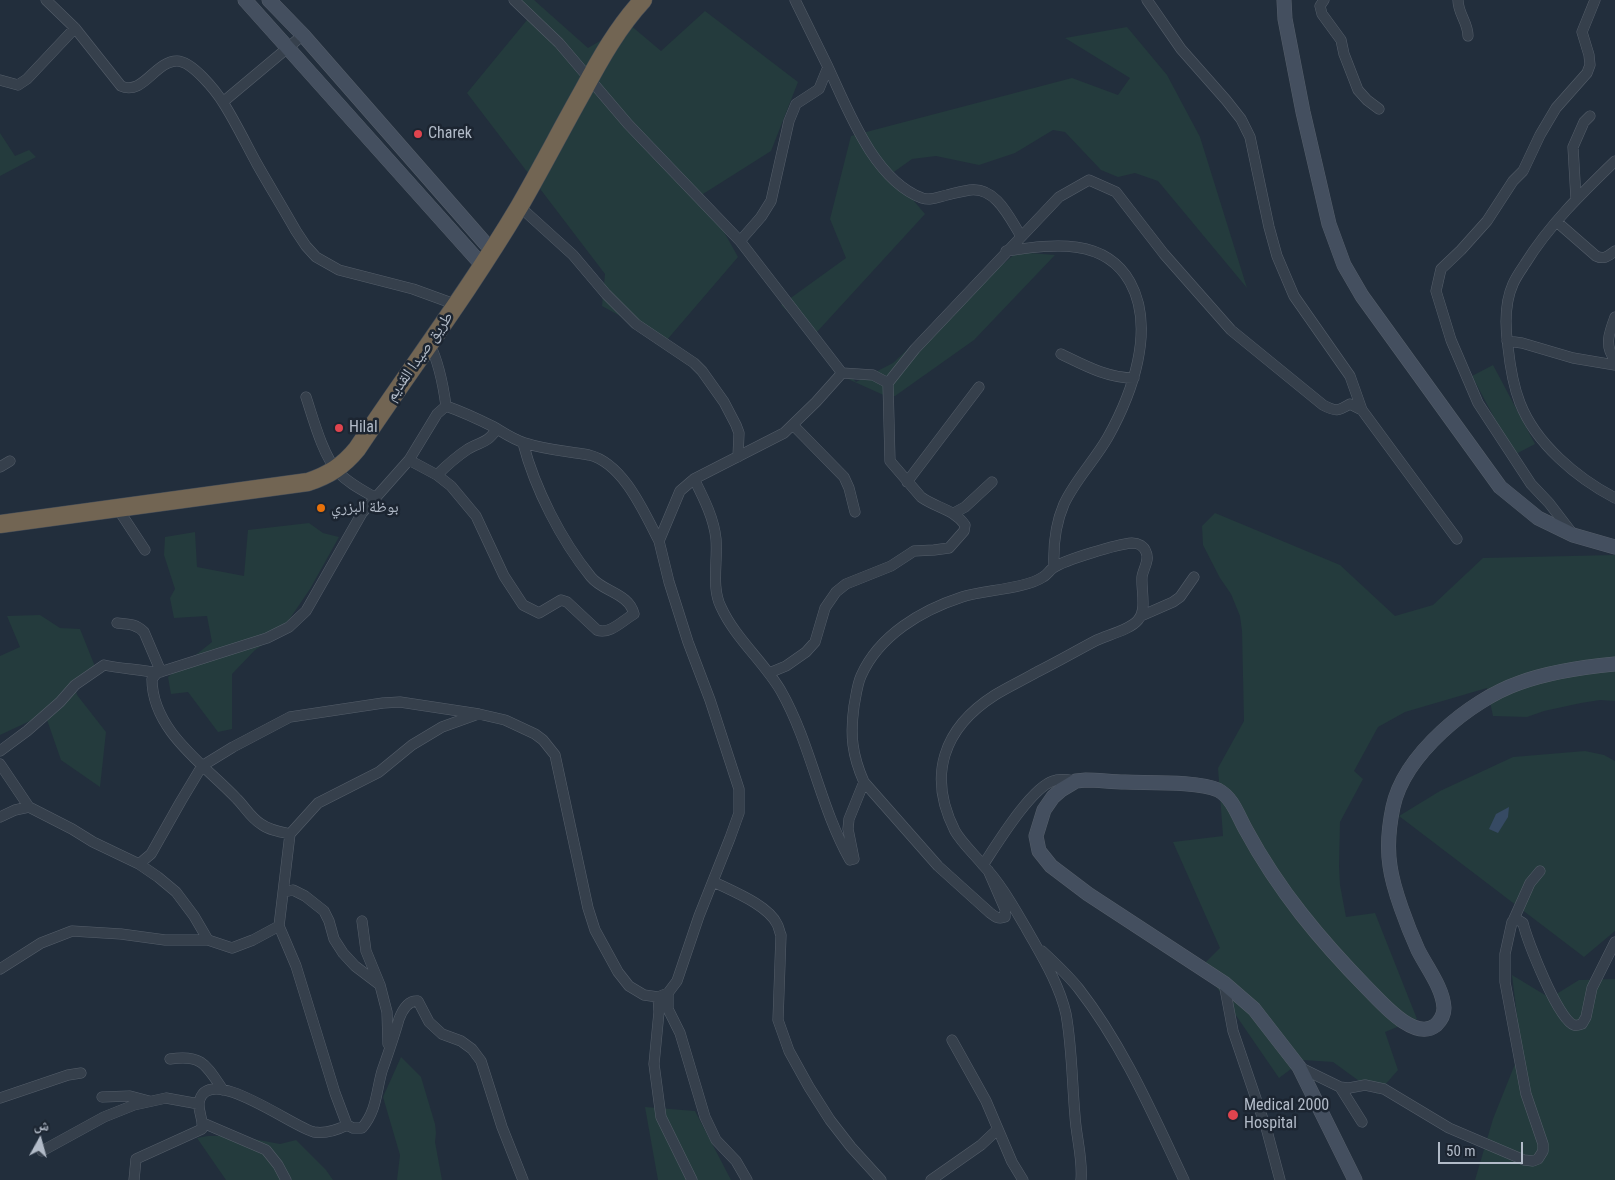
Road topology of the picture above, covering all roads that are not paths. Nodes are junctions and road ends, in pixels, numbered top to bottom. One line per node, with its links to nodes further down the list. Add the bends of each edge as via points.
1 (46, 0): 12 (street)
2 (245, 0): 15 (street)
3 (269, 0): 13 (street)
4 (514, 0): 17 (street)
5 (643, 0): 17 (highway, طريق صيدا القديم, via 620,28)
6 (795, 0): 16 (street)
7 (1147, 0): 44 (street, via 1181,49 1241,119 1250,137 1269,226 1284,274 1305,314 1350,376)
8 (1284, 0): 63 (street, via 1303,112 1324,205 1344,265 1362,296 1494,480 1538,518)
9 (1324, 0): 20 (street, via 1320,6 1322,14 1341,40 1358,90)
10 (1458, 0): 14 (street, via 1458,10 1466,23)
11 (1596, 0): 63 (street, via 1582,32 1589,55 1587,73 1556,108 1523,171 1487,220 1441,269 1436,291 1451,340 1478,403 1531,484)
12 (75, 28): 18 (street, via 27,79 18,85); 19 (street, via 121,86 127,89 134,88 165,64 177,60 197,71)
13 (303, 35): 15 (street); 30 (street)
14 (1468, 36)
15 (288, 48): 19 (street); 30 (street)
16 (828, 67): 26 (street, via 871,152 906,190 929,200 971,190 983,191 997,199); 27 (street, via 819,89 796,104 789,121 771,201 761,218)
17 (590, 78): 24 (highway, طريق صيدا القديم); 27 (street, via 628,124)
18 (0, 80)
19 (223, 102): 31 (street, via 296,230 316,257 339,270 413,289)
20 (1379, 110)
21 (1590, 116): 23 (street, via 1573,147)
22 (1615, 161): 23 (street)
23 (1576, 199): 25 (street)
24 (520, 206): 30 (highway, طريق صيدا القديم); 48 (street, via 573,255 636,324 702,371 736,425)
25 (1557, 222): 29 (street, via 1596,256 1608,257); 33 (street, via 1535,248 1513,284 1505,316)
26 (1021, 236): 28 (street); 44 (street, via 1059,197 1089,180 1116,192 1164,254 1231,330 1323,405 1339,410 1350,404)
27 (740, 241): 38 (street)
28 (1006, 251): 39 (street, via 1041,246 1082,247 1116,263 1134,290 1140,308 1141,328); 40 (street, via 915,349)
29 (1615, 251)
30 (487, 258): 31 (highway, طريق صيدا القديم)
31 (456, 305): 34 (highway, طريق صيدا القديم)
32 (1615, 317): 36 (street, via 1608,345)
33 (1507, 341): 37 (street); 58 (street, via 1514,383 1531,425 1570,467)
34 (429, 342): 43 (street, via 442,376); 52 (highway, طريق صيدا القديم, via 357,449)
35 (1061, 354): 39 (street, via 1110,376)
36 (1615, 360)
37 (1615, 365)
38 (842, 373): 40 (street, via 873,375); 45 (street)
39 (1134, 378): 68 (street, via 1107,438 1065,502 1053,542)
40 (888, 383): 55 (street, via 890,461)
41 (978, 387): 55 (street)
42 (306, 397): 52 (street, via 318,433)
43 (446, 406): 46 (street); 49 (street)
44 (1362, 410): 64 (street)
45 (793, 425): 48 (street); 60 (street, via 844,477)
46 (497, 429): 47 (street); 53 (street, via 488,440 450,461)
47 (523, 443): 53 (street, via 550,512 578,560 593,579 623,598 632,608 634,614 609,630 597,630 561,600 539,613 523,605 504,576 476,516 451,486); 65 (street, via 605,462 636,498)
48 (738, 456): 54 (street)
49 (410, 460): 53 (street); 57 (street)
50 (10, 461): 51 (street)
51 (0, 467)
52 (336, 470): 57 (street); 59 (highway, طريق صيدا القديم, via 308,482)
53 (437, 475)
54 (694, 479): 65 (street, via 680,491); 74 (street, via 716,538 716,583 720,607)
55 (907, 482): 61 (street, via 927,501)
56 (992, 482): 61 (street)
57 (376, 498): 73 (street, via 362,513 306,611 289,628)
58 (1615, 498)
59 (118, 509): 62 (highway, طريق صيدا القديم); 67 (street)
60 (855, 512)
61 (954, 514): 74 (street, via 965,525 964,532 949,548 914,551 891,566 846,584 824,608 815,642 786,666)
62 (0, 524)
63 (1573, 535): 66 (street)
64 (1457, 539)
65 (659, 541): 87 (street, via 688,642 739,789 739,813)
66 (1615, 547)
67 (146, 550)
68 (1054, 567): 70 (street, via 1119,546 1132,543 1142,546 1147,555 1142,579); 80 (street, via 1043,578 963,597 933,609 904,624 871,657 860,677 851,724 852,744)
69 (1194, 578): 70 (street, via 1180,597)
70 (1142, 616): 85 (street, via 1131,626 1098,640 994,696 974,711 950,740 940,784 945,805 956,833)
71 (117, 624): 73 (street, via 140,627)
72 (1615, 664): 79 (street, via 1557,673 1517,684 1481,702 1432,740 1403,782 1394,805 1389,837 1390,866 1417,948 1441,994 1444,1010 1441,1020 1431,1028 1413,1028 1399,1018 1334,954 1292,903 1273,876 1233,803 1218,790 1176,783)
73 (159, 672): 76 (street, via 104,665 75,685 60,702); 78 (street, via 152,679 156,706 176,738)
74 (769, 673): 80 (street, via 790,709 850,860 854,859 849,819)
75 (479, 714): 78 (street, via 400,702 290,717); 83 (street, via 442,727 412,745 379,772 318,803); 98 (street, via 504,720 535,734 554,755 595,930 629,986 644,995)
76 (0, 751)
77 (0, 764): 81 (street)
78 (202, 766): 83 (street, via 261,824); 84 (street, via 151,854)
79 (1076, 781): 85 (street, via 1053,781 1041,788 1027,802); 96 (street, via 1053,797 1044,810 1036,836 1039,851 1051,866 1088,894)
80 (864, 782): 85 (street, via 938,866 988,912 996,918 1005,917)
81 (28, 807): 82 (street); 84 (street)
82 (0, 817)
83 (290, 834): 88 (street)
84 (139, 864): 92 (street, via 176,892)
85 (985, 867): 94 (street, via 1005,892)
86 (1540, 870): 90 (street, via 1530,883)
87 (714, 882): 98 (street, via 677,981); 120 (street, via 767,911 777,923 781,935 778,1020 789,1051 830,1120)
88 (284, 892): 91 (street); 97 (street, via 293,890 324,911 334,939 344,953)
89 (362, 921): 97 (street, via 366,951)
90 (1514, 921): 93 (street, via 1523,923 1552,995 1575,1025 1582,1024 1586,1017 1592,988); 104 (street, via 1504,954 1505,982 1526,1094 1543,1144 1538,1160 1524,1160 1449,1128 1384,1089 1366,1085)
91 (279, 926): 92 (street, via 232,948); 112 (street, via 296,966)
92 (208, 940): 95 (street, via 165,940 72,931 41,943)
93 (1615, 942)
94 (1036, 945): 123 (street, via 1060,991 1066,1013); 124 (street, via 1079,989 1112,1038)
95 (0, 968)
96 (1224, 982): 102 (street, via 1254,1009); 125 (street, via 1233,1031)
97 (380, 985): 100 (street, via 387,1012)
98 (663, 995): 118 (street, via 658,1012 654,1064 661,1117); 119 (street, via 680,1033 705,1117 716,1140 736,1161)
99 (952, 1040): 113 (street, via 986,1101)
100 (388, 1055): 112 (street, via 369,1120 362,1128); 117 (street, via 402,1010 418,1001 429,1022 442,1034 461,1041 481,1061)
101 (170, 1059): 105 (street, via 185,1056 196,1059 209,1069)
102 (1299, 1067): 104 (street); 126 (street)
103 (81, 1073): 107 (street)
104 (1340, 1087): 110 (street)
105 (222, 1090): 109 (street, via 211,1089 203,1093); 112 (street, via 242,1095 300,1128 315,1132 335,1131)
106 (102, 1097): 108 (street, via 130,1096)
107 (0, 1098)
108 (150, 1101): 109 (street, via 166,1098); 114 (street, via 104,1117)
109 (199, 1104): 111 (street)
110 (1362, 1122)
111 (203, 1123): 115 (street, via 202,1129 136,1159); 116 (street, via 266,1150)
112 (347, 1125)
113 (997, 1130): 121 (street); 122 (street)
114 (42, 1151)
115 (134, 1180)
116 (286, 1180)
117 (523, 1180)
118 (692, 1180)
119 (747, 1180)
120 (881, 1180)
121 (930, 1180)
122 (1023, 1180)
123 (1081, 1180)
124 (1184, 1180)
125 (1280, 1180)
126 (1355, 1180)

